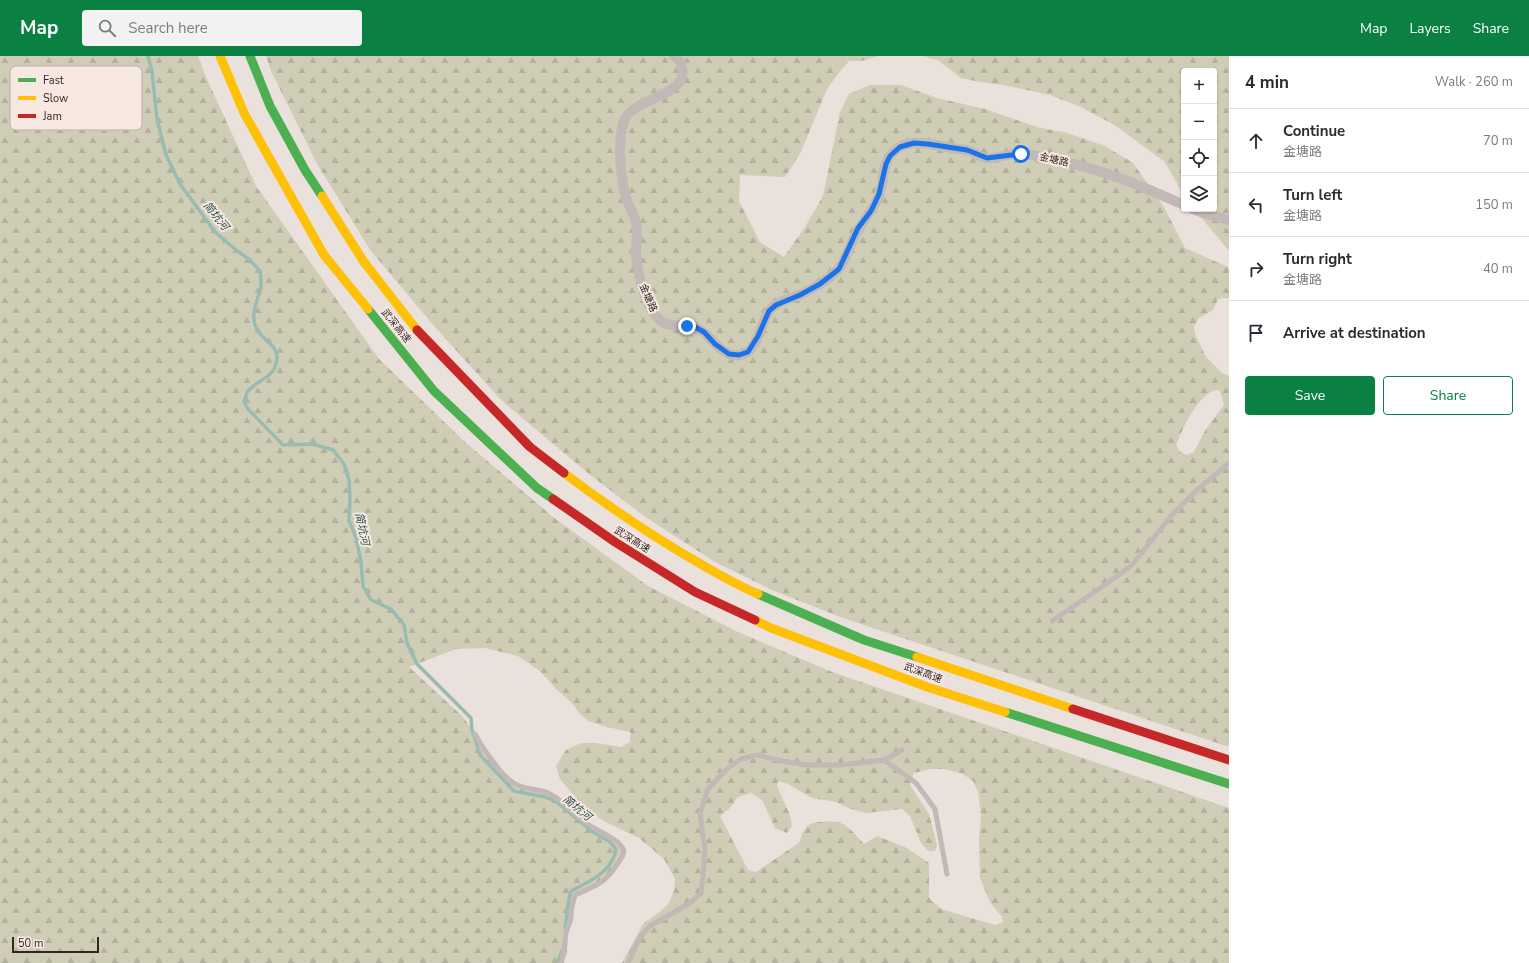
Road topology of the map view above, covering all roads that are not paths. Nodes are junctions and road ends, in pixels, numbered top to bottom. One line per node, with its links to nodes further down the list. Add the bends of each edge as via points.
1 (220, 56): 13 (highway, 武深高速, via 244,113 324,255 434,391 537,488 615,542 695,592 771,628 927,687)
2 (250, 56): 12 (highway, 武深高速, via 270,106 305,170 364,262 415,328 530,447 596,497 669,546 742,587 864,640)
3 (674, 56): 4 (street, 金塘路, via 682,64 683,72 679,84 630,112 622,129 622,177 628,204 637,224 637,265 646,298 660,321 670,325 695,327 729,354 739,355 748,352 769,311 776,305 820,284 839,269 858,228 871,211 879,194 883,172 890,156 906,145 922,143 967,150 987,158 1021,154 1054,160 1129,181)
4 (1181, 204)
5 (1201, 212): 6 (street)
6 (1229, 220)
7 (1229, 463): 8 (lane, via 1171,516 1132,565)
8 (1052, 620)
9 (475, 734): 15 (lane, via 504,775 515,784 550,794 623,849 621,859 608,878 575,895)
10 (902, 750): 11 (lane)
11 (884, 760): 14 (lane, via 916,783 935,809); 16 (lane, via 840,765 807,765 757,755 741,759 728,768 708,788 700,813 705,849 701,893 690,903 650,926 640,937)
12 (1229, 760)
13 (1229, 784)
14 (947, 874)
15 (561, 963)
16 (628, 963)

